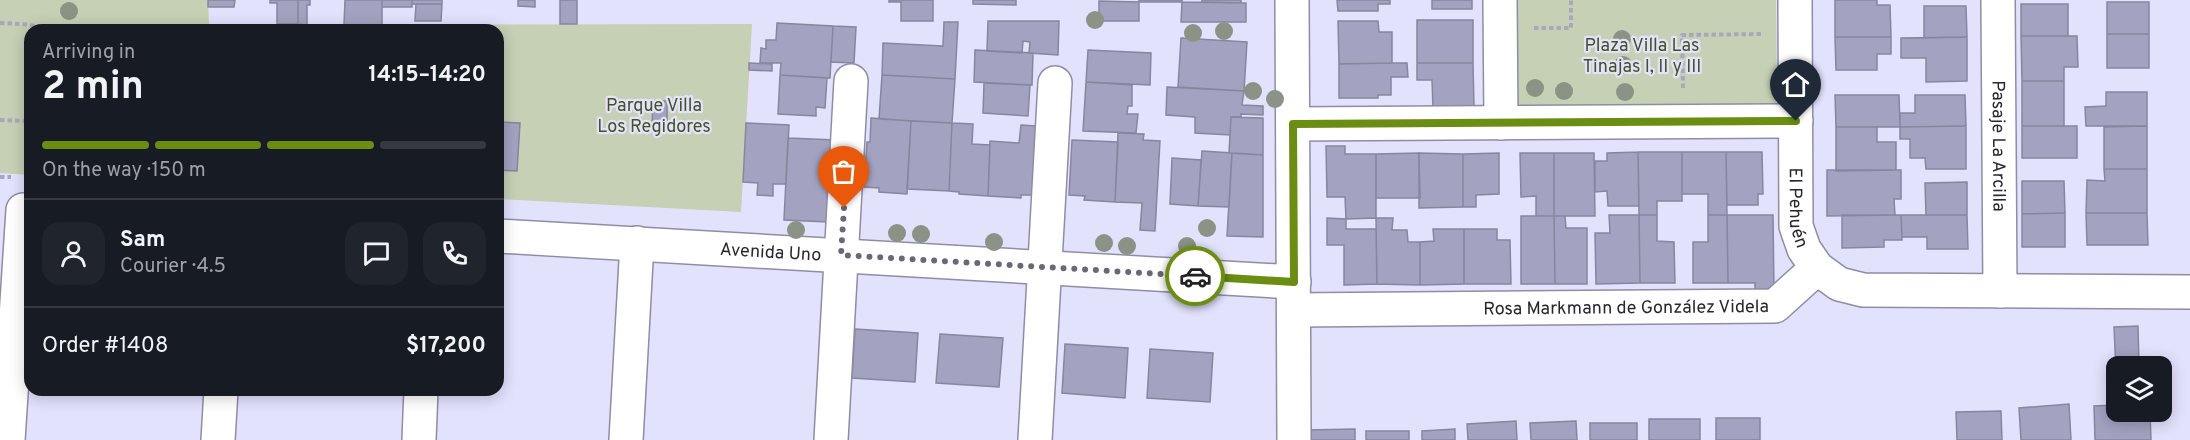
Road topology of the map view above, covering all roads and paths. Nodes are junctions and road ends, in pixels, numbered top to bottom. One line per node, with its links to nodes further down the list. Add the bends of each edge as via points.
1 (1292, 0): 16 (street)
2 (1571, 0): 5 (path, via 1571,28)
3 (1795, 0): 8 (street, El Pehuén)
4 (1998, 0): 23 (street, Pasaje La Arcilla)
5 (1500, 14): 15 (street)
6 (0, 23): 7 (path)
7 (24, 24)
8 (1795, 33): 12 (street, El Pehuén); 14 (path, via 1682,35)
9 (851, 81): 20 (street)
10 (1055, 83): 21 (street)
11 (0, 120): 13 (path)
12 (1796, 121): 14 (street); 22 (street, El Pehuén, via 1796,226 1804,249)
13 (24, 122)
14 (1683, 122): 15 (street)
15 (1501, 123): 16 (street)
16 (1293, 124): 25 (street)
17 (18, 210): 28 (street)
18 (504, 236): 19 (street, Avenida Uno)
19 (637, 243): 20 (street, Avenida Uno); 31 (street)
20 (841, 255): 21 (street, Avenida Uno); 32 (street)
21 (1045, 267): 25 (street, Avenida Uno); 33 (street)
22 (1817, 268): 23 (street, via 1839,284 1863,290); 25 (street, Rosa Markmann de González Videla, via 1775,306)
23 (2000, 291): 24 (street)
24 (2190, 292)
25 (1294, 296): 34 (street)
26 (221, 396): 29 (street)
27 (422, 396): 30 (street)
28 (8, 440)
29 (218, 440)
30 (419, 440)
31 (626, 440)
32 (831, 440)
33 (1035, 440)
34 (1294, 440)

